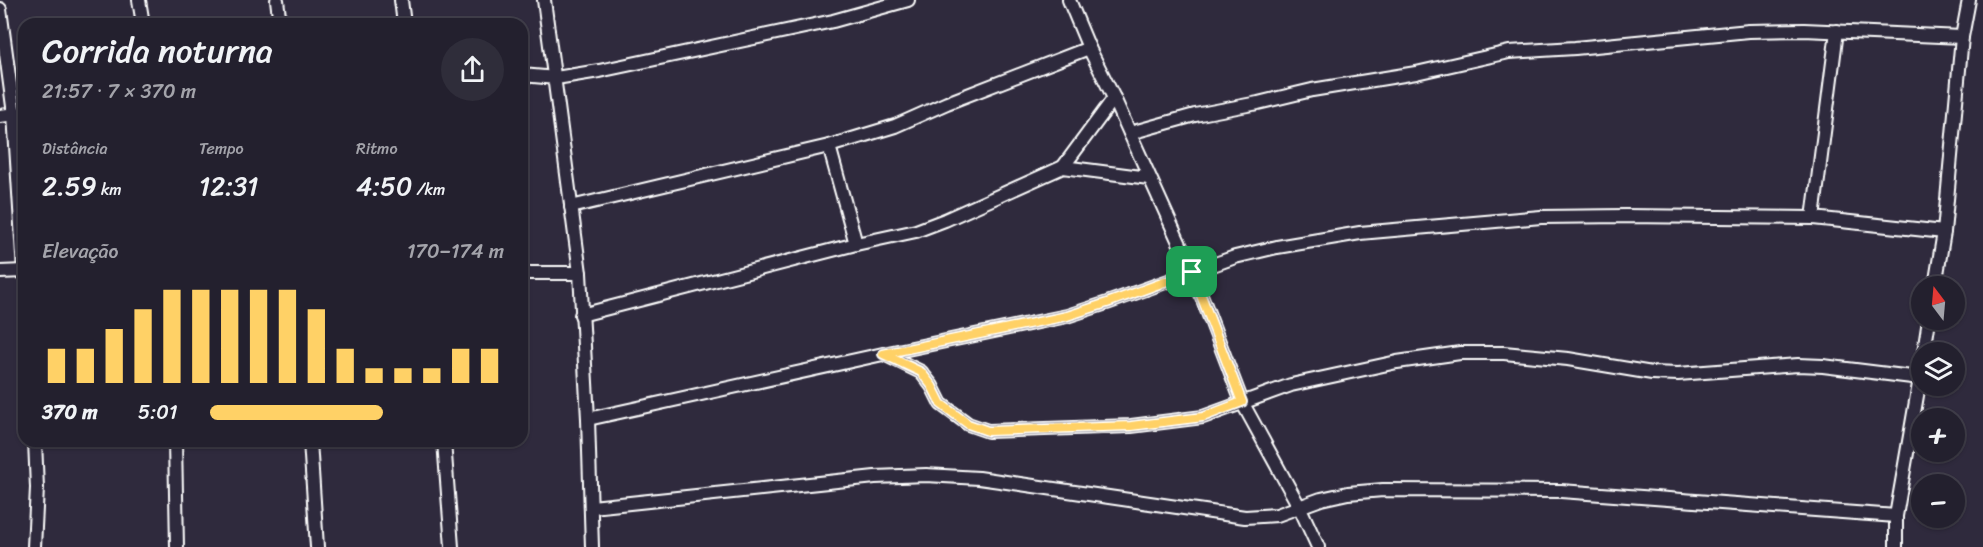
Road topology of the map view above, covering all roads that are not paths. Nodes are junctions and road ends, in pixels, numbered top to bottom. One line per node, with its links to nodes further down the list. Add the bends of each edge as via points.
1 (139, 0): 9 (street)
2 (277, 0): 10 (street)
3 (401, 0): 11 (street)
4 (544, 0): 16 (street)
5 (908, 0): 16 (street, via 833,21)
6 (1070, 0): 14 (street)
7 (1969, 0): 13 (street)
8 (0, 9): 18 (street)
9 (142, 18)
10 (279, 18)
11 (403, 18)
12 (1837, 31): 13 (street); 21 (street, via 1749,31 1509,52 1195,115); 26 (street)
13 (1962, 37): 27 (street)
14 (1089, 48): 17 (street); 22 (street, via 895,126)
15 (528, 76): 16 (street)
16 (556, 78): 25 (street)
17 (1114, 98): 21 (street); 23 (street)
18 (18, 108)
19 (18, 114): 20 (street)
20 (0, 116)
21 (1130, 133): 24 (street)
22 (829, 146): 25 (street); 28 (street)
23 (1063, 167): 24 (street); 28 (street, via 916,231)
24 (1149, 178): 31 (street)
25 (571, 207): 33 (street)
26 (1813, 218): 27 (street); 31 (street, via 1541,217 1448,224 1277,247)
27 (1944, 232): 34 (street)
28 (856, 244): 35 (street)
29 (0, 272): 30 (street)
30 (18, 272)
31 (1192, 272): 36 (street, via 1067,316); 39 (street)
32 (528, 273): 33 (street)
33 (580, 273): 35 (street)
34 (1937, 276)
35 (581, 315): 40 (street)
36 (883, 354): 39 (street, via 921,372 941,404 968,424 988,431 1131,426 1203,417); 40 (street)
37 (1911, 372): 39 (street, via 1798,365 1652,373 1568,358 1460,354 1337,374)
38 (1917, 396): 47 (street)
39 (1242, 402): 46 (street)
40 (588, 420): 45 (street)
41 (34, 447): 48 (street)
42 (175, 447): 49 (street)
43 (310, 447): 50 (street)
44 (444, 447): 51 (street)
45 (592, 507): 46 (street, via 926,475 989,480 1245,518); 52 (street)
46 (1300, 508): 47 (street, via 1348,493 1383,490 1561,491); 53 (street)
47 (1896, 516): 54 (street)
48 (34, 547)
49 (177, 547)
50 (317, 547)
51 (452, 547)
52 (592, 547)
53 (1318, 547)
54 (1896, 547)

